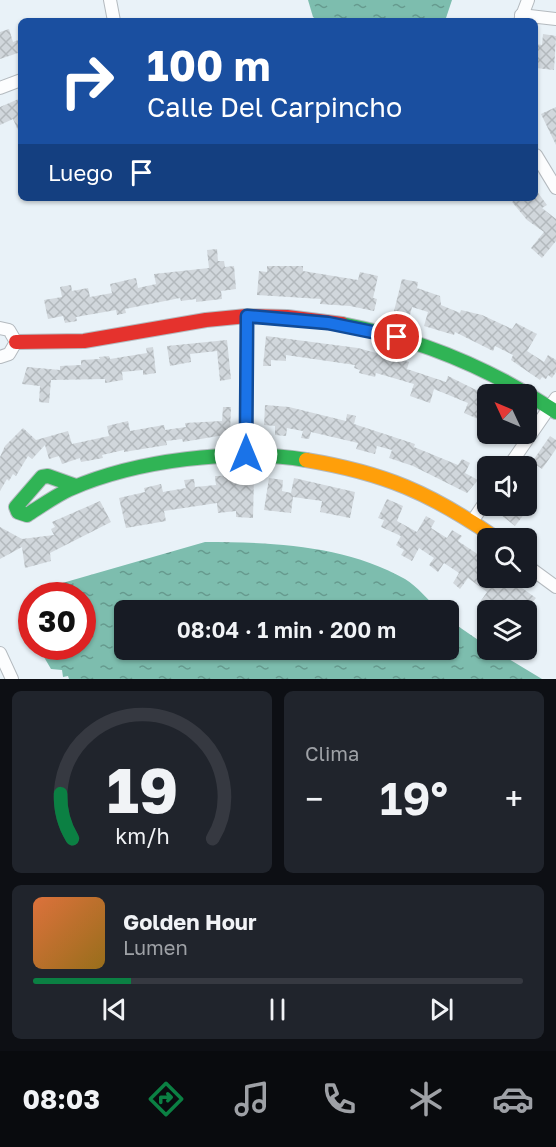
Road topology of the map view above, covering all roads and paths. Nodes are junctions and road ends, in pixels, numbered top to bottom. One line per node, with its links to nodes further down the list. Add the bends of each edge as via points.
1 (111, 0): 3 (street)
2 (528, 0): 4 (street)
3 (114, 18)
4 (521, 18)
5 (538, 18): 6 (street)
6 (556, 19)
7 (18, 81): 8 (street)
8 (0, 88)
9 (538, 159): 10 (street)
10 (556, 188)
11 (247, 316): 13 (street, via 166,325 86,341); 15 (street, via 328,323 397,337 472,363); 16 (street)
12 (0, 328): 13 (street, via 13,333)
13 (16, 342): 14 (street, via 13,351)
14 (2, 359)
15 (554, 406): 17 (street)
16 (246, 454): 18 (street, via 152,467); 20 (street, via 338,463 404,483)
17 (516, 456)
18 (76, 486)
19 (477, 514): 20 (street)
20 (473, 520): 21 (street)
21 (483, 528)
22 (537, 573): 23 (street)
23 (556, 587)
24 (0, 653): 25 (street)
25 (12, 679)

